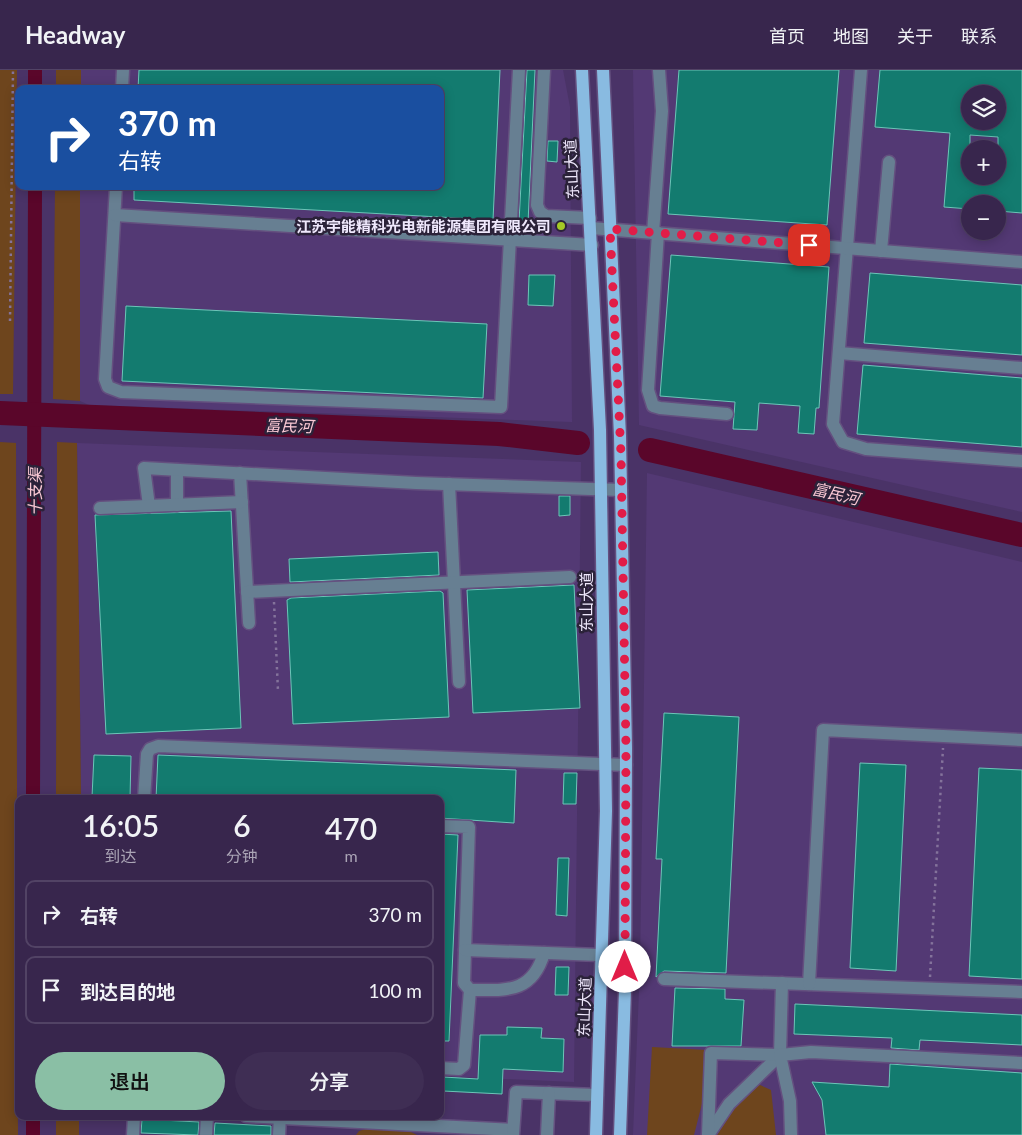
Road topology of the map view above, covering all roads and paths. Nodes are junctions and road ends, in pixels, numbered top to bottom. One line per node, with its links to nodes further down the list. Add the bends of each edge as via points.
1 (13, 70): 21 (path)
2 (123, 70): 9 (lane)
3 (519, 70): 16 (lane)
4 (544, 70): 13 (lane, via 537,205 546,216)
5 (582, 70): 13 (main road, 东山大道)
6 (603, 70): 14 (main road)
7 (659, 70): 15 (lane, via 662,111)
8 (861, 70): 18 (lane)
9 (122, 85)
10 (889, 162): 19 (lane)
11 (116, 190): 12 (lane)
12 (115, 215): 16 (lane); 16 (lane, via 105,379 108,387 121,392 501,407)
13 (590, 223): 14 (lane); 17 (main road, 东山大道)
14 (610, 229): 15 (lane); 30 (main road)
15 (655, 233): 18 (lane); 24 (lane, via 649,400 660,408)
16 (511, 240): 17 (lane)
17 (592, 245): 29 (main road, 东山大道)
18 (847, 248): 19 (lane); 22 (lane)
19 (881, 251): 20 (lane)
20 (1022, 262)
21 (10, 321)
22 (838, 352): 23 (lane); 25 (lane, via 833,424 843,442 866,449)
23 (1022, 368)
24 (727, 414)
25 (1022, 461)
26 (177, 470): 27 (lane); 32 (lane); 33 (lane, via 144,468)
27 (240, 473): 28 (lane); 31 (lane)
28 (449, 484): 29 (lane); 36 (lane)
29 (602, 489): 30 (lane); 44 (main road, 东山大道)
30 (621, 490): 45 (main road)
31 (242, 502): 32 (lane); 38 (lane)
32 (177, 505): 33 (lane)
33 (149, 506): 34 (lane)
34 (100, 508)
35 (570, 577): 36 (lane)
36 (454, 582): 37 (lane); 40 (lane)
37 (274, 591): 38 (lane); 41 (path)
38 (247, 592): 39 (lane)
39 (249, 623)
40 (459, 682)
41 (278, 691)
42 (943, 736): 43 (lane); 54 (lane, via 823,730); 55 (path)
43 (1022, 740)
44 (606, 765): 45 (lane); 46 (lane, via 158,746 150,749 145,762); 50 (main road, 东山大道)
45 (626, 765): 51 (main road)
46 (144, 795)
47 (444, 826): 48 (lane, via 469,827)
48 (465, 950): 49 (lane); 56 (lane, via 464,983)
49 (544, 953): 50 (lane); 56 (lane, via 540,968 525,984 500,990)
50 (602, 956): 51 (lane); 62 (main road, 东山大道)
51 (625, 956): 76 (main road)
52 (664, 979): 53 (lane)
53 (782, 983): 54 (lane); 58 (lane)
54 (809, 984): 55 (lane)
55 (929, 989): 57 (lane)
56 (470, 990): 60 (lane, via 467,1057 460,1069)
57 (1022, 992)
58 (780, 1054): 59 (lane, via 812,1052); 77 (lane, via 729,1104); 77 (lane, via 711,1053); 78 (lane, via 790,1101)
59 (1022, 1064)
60 (444, 1068)
61 (549, 1093): 62 (lane); 69 (lane, via 516,1092); 74 (lane)
62 (597, 1096): 75 (main road, 东山大道)
63 (134, 1120): 70 (lane)
64 (207, 1120): 71 (lane)
65 (280, 1120): 72 (lane)
66 (351, 1120): 73 (lane)
67 (358, 1120): 68 (lane)
68 (429, 1130): 69 (lane)
69 (513, 1133)
70 (133, 1135)
71 (206, 1135)
72 (279, 1135)
73 (350, 1135)
74 (547, 1135)
75 (596, 1135)
76 (620, 1135)
77 (708, 1135)
78 (791, 1135)

